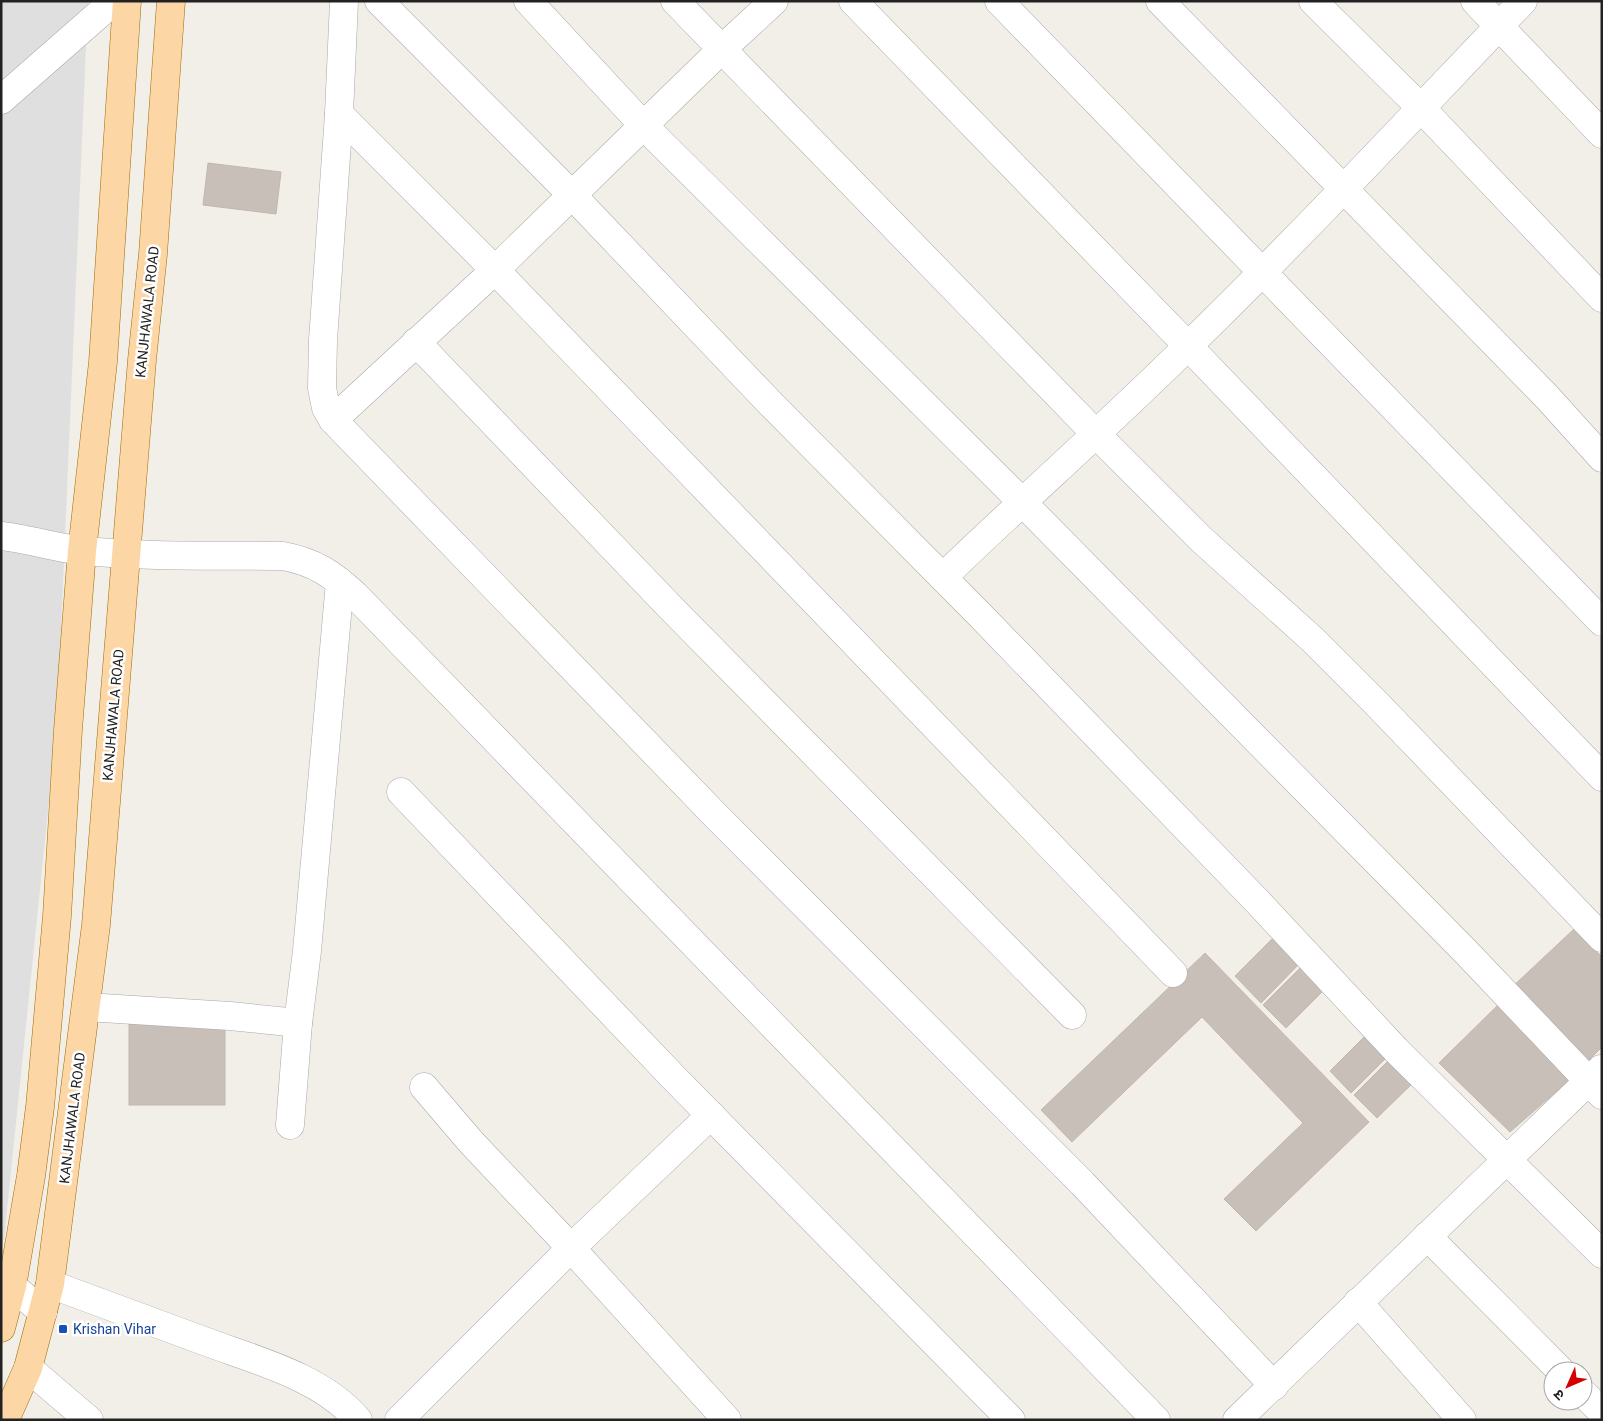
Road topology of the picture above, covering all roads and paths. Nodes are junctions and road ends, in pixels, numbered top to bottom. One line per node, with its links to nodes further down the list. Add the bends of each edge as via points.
1 (114, 1): 17 (street)
2 (127, 1): 34 (main road, via 103,362)
3 (171, 1): 35 (main road, KANJHAWALA ROAD, via 153,254)
4 (344, 1): 19 (street)
5 (379, 1): 23 (street)
6 (528, 1): 20 (street)
7 (675, 1): 16 (street)
8 (774, 1): 16 (street)
9 (853, 1): 28 (street)
10 (999, 1): 25 (street)
11 (1160, 1): 22 (street)
12 (1313, 1): 18 (street)
13 (1475, 1): 15 (street)
14 (1523, 1): 15 (street)
15 (1499, 26): 18 (street); 21 (street)
16 (722, 49): 20 (street); 30 (street)
17 (1, 100)
18 (1421, 108): 22 (street); 26 (street)
19 (340, 114): 24 (street); 29 (street, via 322,340 322,388 326,408)
20 (644, 126): 23 (street); 32 (street)
21 (1602, 134)
22 (1342, 190): 25 (street); 31 (street, via 1547,397)
23 (572, 195): 24 (street); 36 (street, via 770,404)
24 (495, 270): 27 (street); 42 (street)
25 (1262, 271): 28 (street); 38 (street)
26 (1602, 298)
27 (416, 342): 29 (street); 44 (street, via 670,607)
28 (1188, 346): 30 (street); 39 (street)
29 (333, 420): 61 (street, via 716,816 1083,1184)
30 (1095, 434): 32 (street); 41 (street, via 1202,540 1313,640)
31 (1602, 458)
32 (1022, 501): 36 (street); 46 (street)
33 (1, 536): 34 (street)
34 (82, 551): 35 (street); 54 (main road, via 58,916 40,1107 31,1176)
35 (126, 553): 37 (street, via 283,556 315,565); 43 (main road, KANJHAWALA ROAD, via 96,925)
36 (943, 577): 50 (street, via 1256,900 1396,1050)
37 (340, 582): 45 (street); 70 (street)
38 (1602, 622)
39 (1602, 777)
40 (401, 792): 48 (street)
41 (1602, 938)
42 (1173, 973)
43 (86, 1007): 45 (street); 55 (main road, KANJHAWALA ROAD)
44 (1072, 1016)
45 (298, 1023): 49 (street)
46 (1597, 1082): 50 (street)
47 (424, 1087): 52 (street)
48 (711, 1115): 52 (street); 69 (street)
49 (290, 1125)
50 (1507, 1159): 51 (street); 53 (street)
51 (1427, 1236): 56 (street); 59 (street)
52 (571, 1248): 67 (street); 68 (street)
53 (1602, 1254)
54 (7, 1281): 57 (street); 58 (main road)
55 (50, 1284): 57 (main road, KANJHAWALA ROAD); 66 (street, via 284,1371 332,1396)
56 (1358, 1302): 61 (street); 72 (street)
57 (43, 1312): 60 (main road, KANJHAWALA ROAD)
58 (1, 1328)
59 (1551, 1361)
60 (28, 1368): 64 (main road, KANJHAWALA ROAD); 65 (street)
61 (1274, 1386): 71 (street)
62 (1593, 1403): 63 (street)
63 (1602, 1412)
64 (5, 1420)
65 (89, 1420)
66 (358, 1420)
67 (399, 1420)
68 (727, 1420)
69 (1011, 1420)
70 (1156, 1420)
71 (1237, 1420)
72 (1462, 1420)

